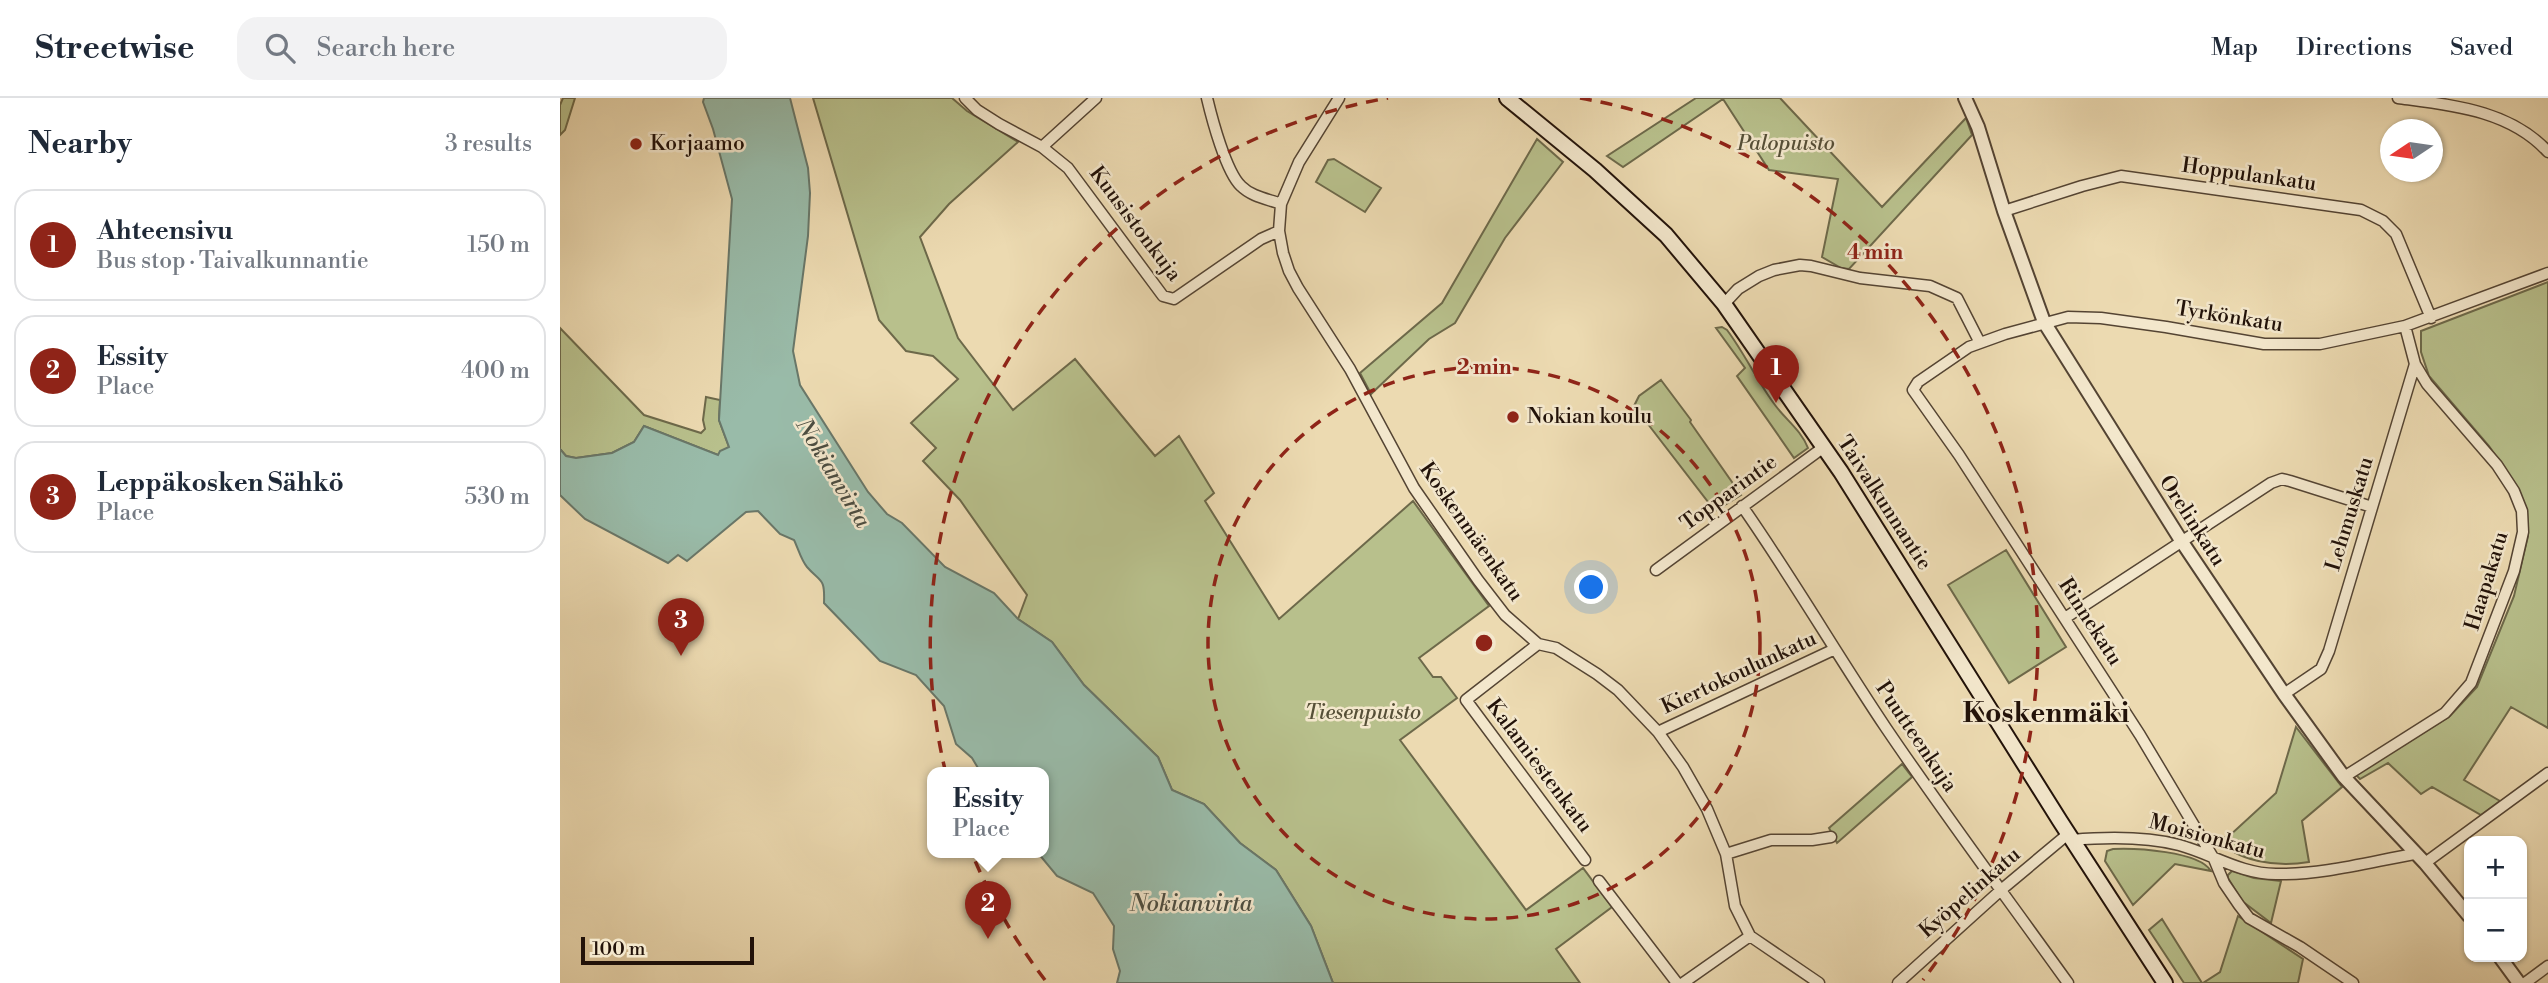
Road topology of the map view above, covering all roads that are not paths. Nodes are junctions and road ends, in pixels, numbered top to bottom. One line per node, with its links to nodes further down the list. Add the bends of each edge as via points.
1 (965, 98): 9 (street, Kuusistonkuja, via 999,124)
2 (1096, 98): 9 (street)
3 (1207, 98): 11 (street, via 1231,174 1252,194)
4 (1339, 98): 11 (street, Koskenmäenkatu, via 1299,162)
5 (1507, 98): 15 (main road, Taivalkunnantie, via 1666,235)
6 (1965, 98): 12 (street, Orelinkatu)
7 (2398, 98): 8 (street)
8 (2460, 103): 10 (street, via 2505,121)
9 (1042, 147): 13 (street, Kuusistonkuja, via 1078,179 1163,296 1170,299)
10 (2548, 152)
11 (1281, 204): 13 (street, Koskenmäenkatu)
12 (2004, 211): 16 (street, Hoppulankatu, via 2121,177 2361,210 2396,234); 17 (street, Orelinkatu)
13 (1279, 231): 28 (street, Koskenmäenkatu, via 1289,271 1350,369 1414,488 1505,615)
14 (2548, 273): 16 (street, Tyrkönkatu)
15 (1724, 304): 19 (street, via 1759,275 1811,266 1860,278 1930,286 1957,298); 22 (main road, Taivalkunnantie)
16 (2431, 318): 18 (street, Tyrkönkatu)
17 (2044, 323): 18 (street, Tyrkönkatu, via 2068,317 2101,318 2300,346); 19 (street, Tyrkönkatu); 25 (street, Orelinkatu)
18 (2405, 326): 20 (street)
19 (1980, 342): 21 (street, Tyrkönkatu, via 1918,382)
20 (2415, 364): 24 (street, Lehmuskatu); 33 (street, Haapakatu, via 2514,491 2524,532 2471,684 2445,713)
21 (1913, 390): 27 (street, Rinnekatu)
22 (1824, 447): 23 (street, Topparintie); 35 (main road, Taivalkunnantie)
23 (1742, 506): 26 (street, Topparintie); 29 (street, Puutteenkuja)
24 (2372, 507): 25 (street, via 2282,479); 30 (street, Lehmuskatu, via 2321,668)
25 (2182, 542): 27 (street); 30 (street, Orelinkatu)
26 (1656, 570)
27 (2065, 618): 38 (street, Rinnekatu)
28 (1538, 644): 31 (street, Koskenmäenkatu, via 1556,648 1597,674); 39 (street, Kalamiestenkatu, via 1466,700)
29 (1835, 649): 31 (street, Kiertokoulunkatu); 42 (street, Puutteenkuja, via 1927,789)
30 (2284, 694): 33 (street, Orelinkatu)
31 (1658, 732): 36 (street, Koskenmäenkatu, via 1703,801)
32 (2548, 773): 40 (street)
33 (2344, 777): 37 (street, Orelinkatu)
34 (1831, 837): 36 (street, via 1771,840)
35 (2070, 837): 38 (street, Moisionkatu, via 2137,838 2180,845); 42 (street, Kyöpelinkatu); 52 (main road, Taivalkunnantie)
36 (1726, 854): 44 (street, Koskenmäenkatu, via 1735,906)
37 (2414, 854): 38 (street, Moisionkatu, via 2275,875); 40 (street, Orelinkatu)
38 (2214, 859): 53 (street, Rinnekatu, via 2224,883 2249,918)
39 (1585, 860)
40 (2425, 863): 43 (street, Orelinkatu)
41 (1599, 881): 47 (street)
42 (2001, 890): 50 (street, Kyöpelinkatu); 51 (street, Puutteenkuja)
43 (2464, 910)
44 (1750, 936): 48 (street); 49 (street, Koskenmäenkatu)
45 (2504, 962): 54 (street)
46 (2548, 966): 55 (street)
47 (1677, 983)
48 (1683, 983)
49 (1819, 983)
50 (1898, 983)
51 (2068, 983)
52 (2165, 983)
53 (2353, 983)
54 (2519, 983)
55 (2525, 983)

